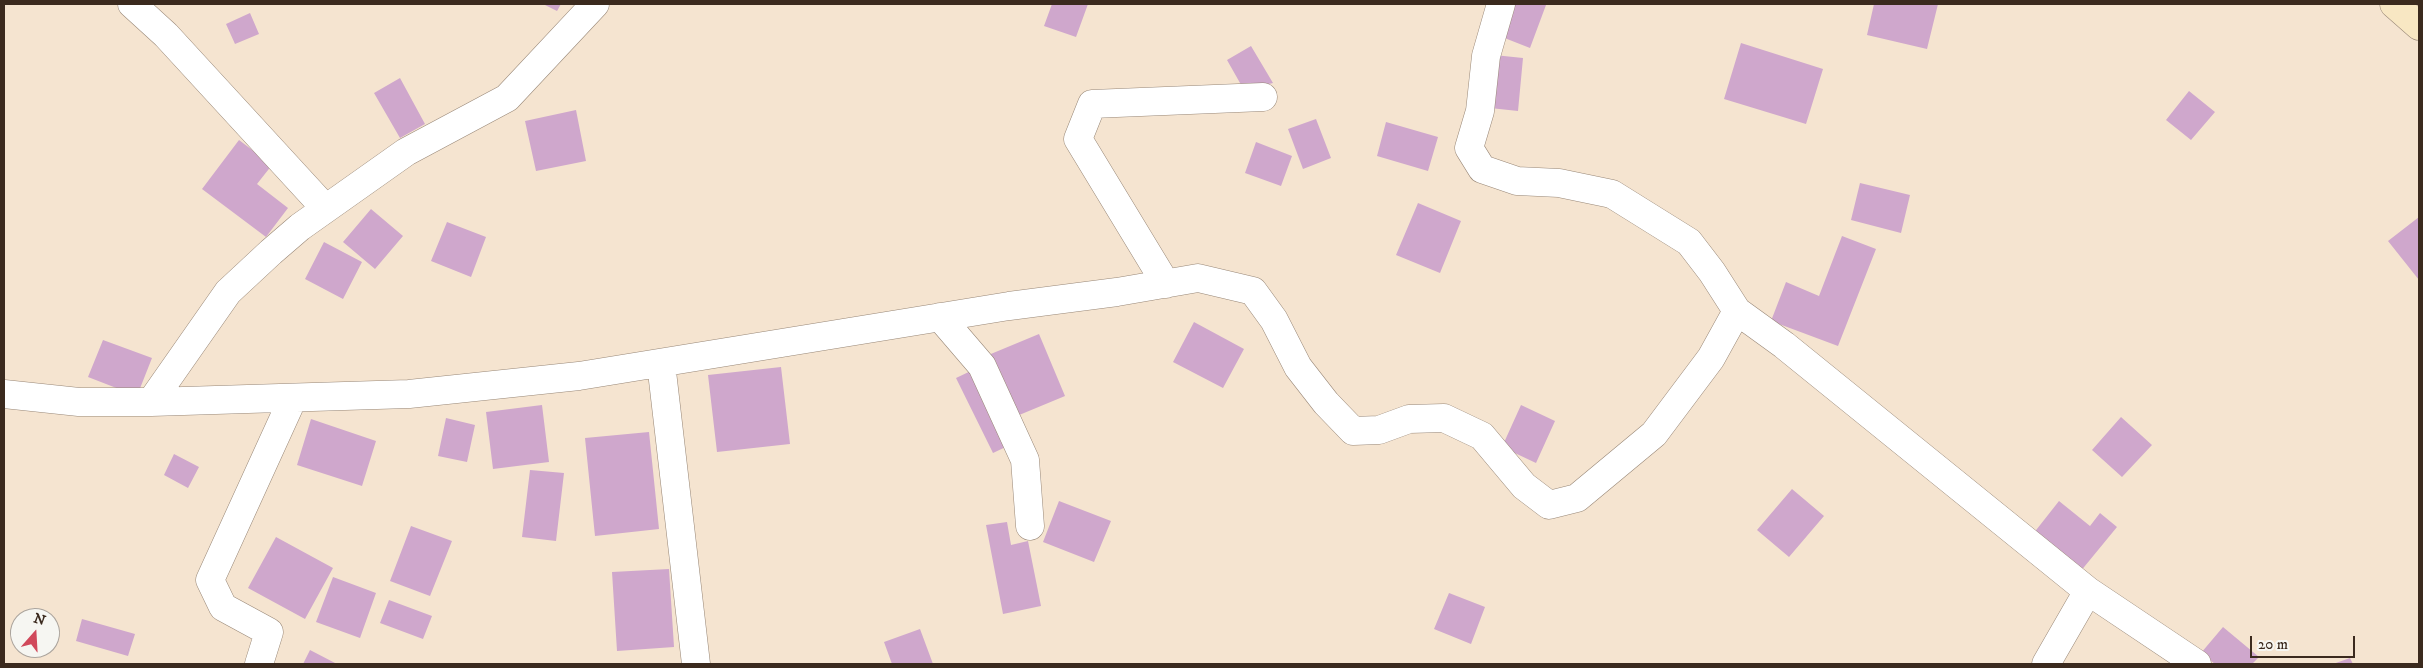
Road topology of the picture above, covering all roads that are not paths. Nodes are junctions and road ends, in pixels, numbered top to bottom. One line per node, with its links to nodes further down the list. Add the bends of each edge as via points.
1 (132, 4): 7 (street, via 166,34)
2 (595, 4): 7 (street, via 507,98 406,152)
3 (1501, 4): 9 (street, via 1486,56 1480,111 1469,148 1482,169 1516,181 1559,182 1612,194 1688,242)
4 (2394, 4): 5 (main road)
5 (2419, 26)
6 (1263, 97): 8 (street, via 1092,104 1078,139)
7 (325, 208): 14 (street, via 228,292)
8 (1166, 284): 9 (street, via 1198,278 1253,291 1274,320 1298,367 1326,403 1354,431 1379,430 1409,419 1444,418 1482,436 1524,486 1549,504 1577,498 1654,434 1711,358); 10 (street)
9 (1737, 311): 16 (street, via 1784,345)
10 (940, 318): 11 (street); 15 (street, via 982,366 1025,460)
11 (661, 363): 13 (street, via 580,376 409,394); 18 (street)
12 (4, 394): 14 (street, via 79,402)
13 (293, 398): 14 (street); 17 (street, via 210,580 224,606 269,632)
14 (151, 402)
15 (1030, 526)
16 (2088, 591): 19 (street); 20 (street)
17 (259, 664)
18 (696, 664)
19 (2046, 664)
20 (2197, 664)

